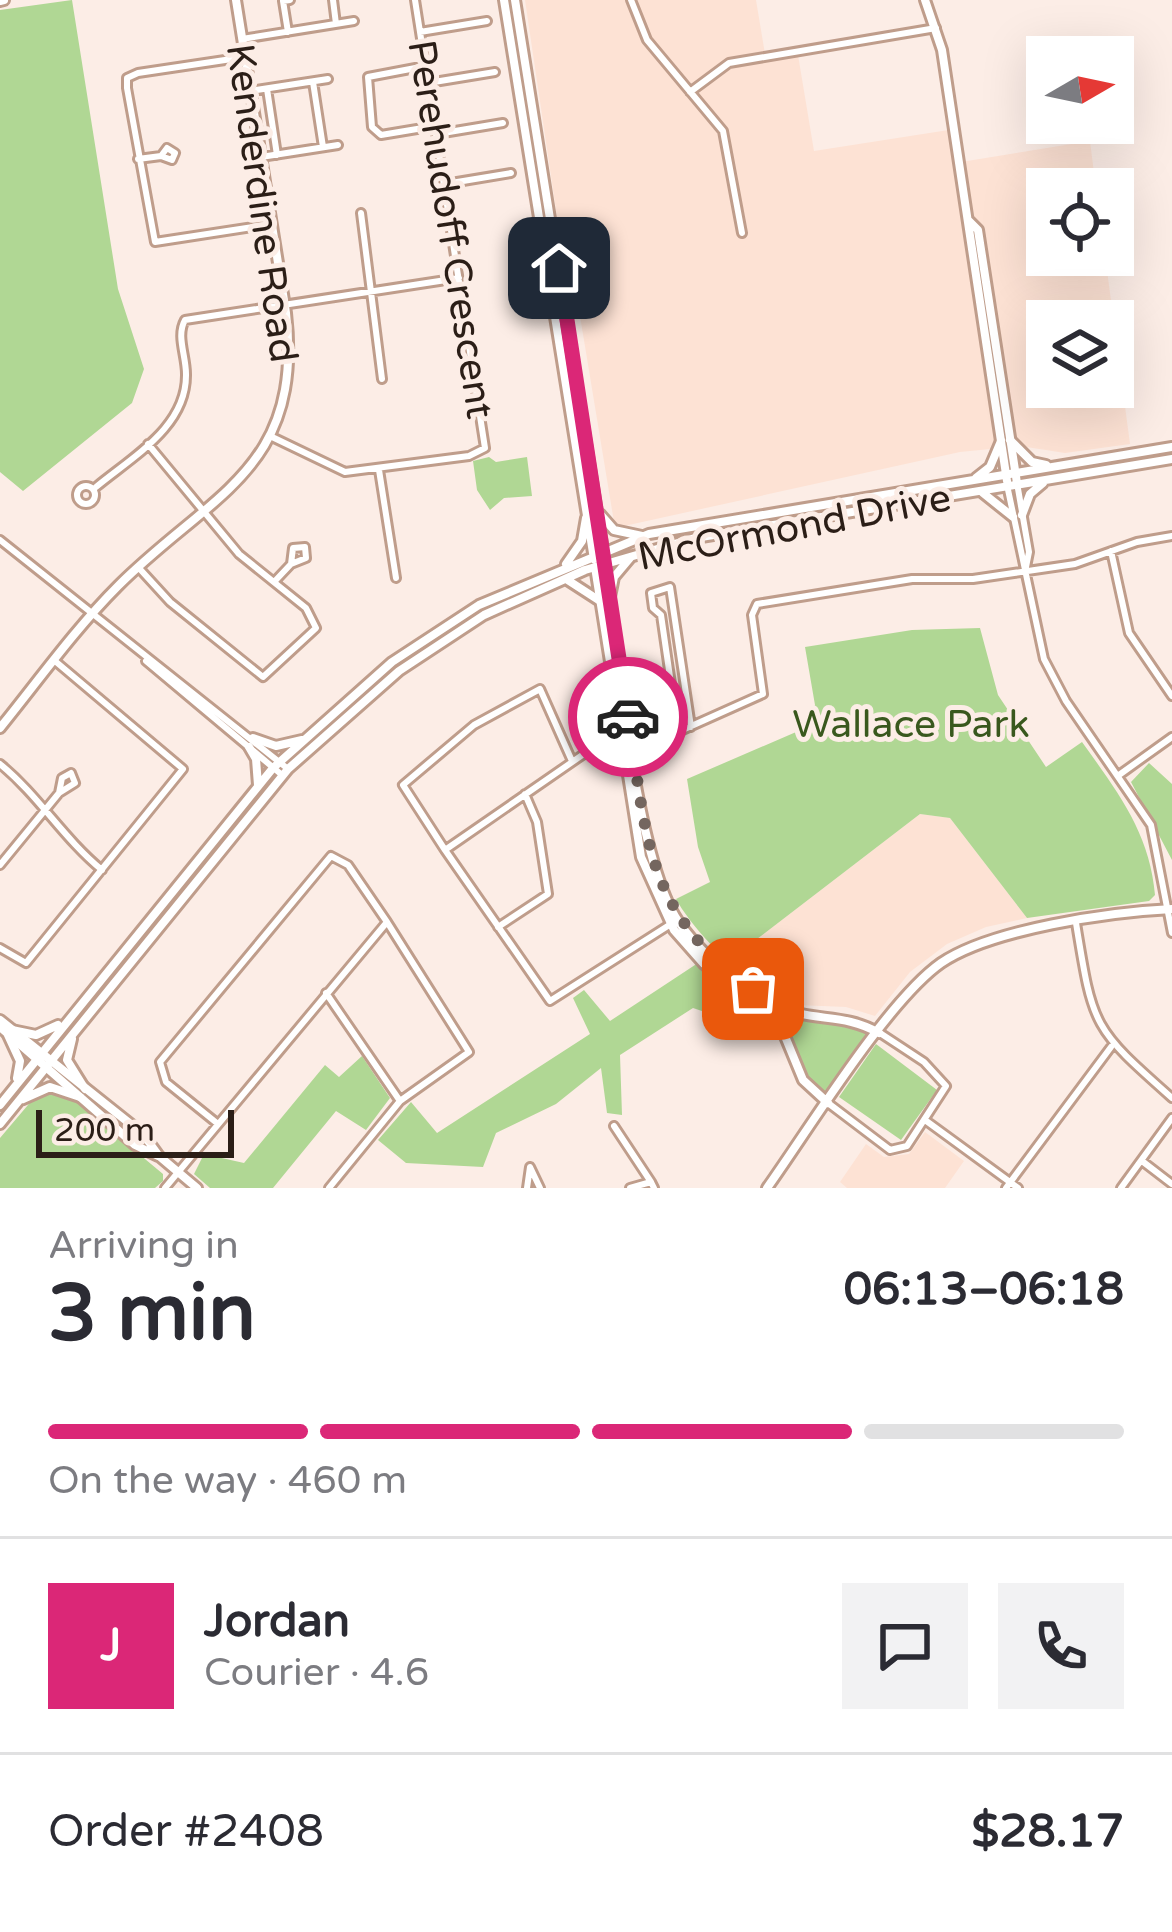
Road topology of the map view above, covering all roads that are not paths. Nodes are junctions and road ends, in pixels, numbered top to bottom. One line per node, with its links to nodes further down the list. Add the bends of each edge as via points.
1 (236, 0): 15 (main road, Kenderdine Road)
2 (290, 0): 13 (street, via 283,1)
3 (333, 0): 11 (street)
4 (415, 0): 14 (street, Perehudoff Crescent)
5 (504, 0): 57 (main road)
6 (514, 0): 54 (main road)
7 (631, 0): 24 (street, via 646,40)
8 (925, 0): 12 (main road)
9 (354, 21): 11 (street)
10 (487, 21): 14 (street)
11 (337, 24): 13 (street)
12 (936, 28): 24 (street, via 729,63); 43 (main road)
13 (288, 32): 15 (street)
14 (420, 32): 17 (street, Perehudoff Crescent)
15 (242, 39): 16 (main road, Kenderdine Road)
16 (245, 57): 23 (main road, Kenderdine Road); 32 (street, via 130,75)
17 (426, 66): 21 (street, Perehudoff Crescent); 26 (street, via 368,77 372,128 381,135)
18 (496, 72): 21 (street)
19 (328, 80): 20 (street)
20 (313, 82): 22 (street); 28 (street)
21 (428, 83): 26 (street, Perehudoff Crescent)
22 (267, 89): 23 (street); 29 (street)
23 (250, 92): 31 (main road, Kenderdine Road)
24 (690, 92): 37 (street, via 723,131)
25 (503, 123): 26 (street)
26 (436, 130): 34 (street, Perehudoff Crescent)
27 (338, 145): 28 (street)
28 (323, 147): 29 (street)
29 (277, 154): 31 (street)
30 (161, 156): 32 (street)
31 (261, 157): 36 (main road, Kenderdine Road)
32 (138, 159): 36 (street, via 155,242)
33 (511, 173): 34 (street)
34 (445, 184): 38 (street, Perehudoff Crescent)
35 (361, 213): 39 (street)
36 (272, 224): 40 (main road, Kenderdine Road)
37 (742, 233)
38 (459, 278): 39 (street); 47 (street, Perehudoff Crescent, via 485,448)
39 (373, 291): 40 (street); 41 (street)
40 (285, 305): 42 (main road, Kenderdine Road, via 290,354); 44 (street, via 182,324 185,391 176,415)
41 (382, 379)
42 (270, 436): 47 (street, Perehudoff Crescent, via 345,472); 55 (main road, Kenderdine Road)
43 (1006, 441): 48 (main road); 49 (main road); 50 (main road)
44 (148, 444): 51 (street); 55 (street)
45 (1172, 447): 48 (main road, McOrmond Drive)
46 (1172, 459): 48 (main road, McOrmond Drive)
47 (379, 470): 69 (street)
48 (1055, 472): 49 (main road, McOrmond Drive); 56 (main road)
49 (1011, 479): 50 (main road, McOrmond Drive); 52 (main road, McOrmond Drive); 56 (street)
50 (973, 480): 53 (main road, McOrmond Drive)
51 (95, 487)
52 (976, 491): 56 (main road); 58 (main road, McOrmond Drive)
53 (823, 504): 58 (main road); 59 (main road, McOrmond Drive)
54 (596, 507): 59 (main road, via 614,530); 64 (main road)
55 (204, 513): 66 (main road, Kenderdine Road); 71 (street)
56 (1017, 516): 68 (street, via 1029,552)
57 (587, 517): 64 (main road); 67 (main road)
58 (807, 518): 63 (main road, McOrmond Drive)
59 (649, 534): 64 (main road, McOrmond Drive)
60 (1172, 536): 62 (street)
61 (0, 540): 73 (street)
62 (1111, 551): 68 (street); 75 (street, via 1129,633)
63 (634, 554): 64 (main road, McOrmond Drive); 72 (main road)
64 (599, 560): 67 (main road, McOrmond Drive); 70 (main road, McOrmond Drive); 72 (main road)
65 (291, 563): 71 (street)
66 (138, 567): 71 (street, via 263,677 316,628 306,608); 73 (main road, Kenderdine Road)
67 (563, 567): 80 (main road, McOrmond Drive, via 428,636)
68 (1025, 571): 76 (street, via 757,604 763,694); 86 (street, via 1050,673)
69 (397, 578)
70 (564, 579): 72 (main road); 85 (main road, McOrmond Drive, via 484,615 417,658)
71 (274, 582)
72 (605, 599): 81 (main road)
73 (93, 616): 74 (main road, Kenderdine Road); 82 (street, via 158,676)
74 (55, 661): 77 (main road, Kenderdine Road); 93 (street, via 183,769)
75 (1172, 695)
76 (691, 727): 78 (street); 78 (street, via 670,587 651,593)
77 (0, 728)
78 (678, 732): 81 (street)
79 (1172, 737): 86 (street)
80 (304, 740): 82 (main road); 85 (main road, McOrmond Drive)
81 (627, 740): 83 (street); 96 (main road)
82 (251, 743): 85 (street); 87 (main road)
83 (572, 761): 89 (street); 91 (street, via 540,688 474,724 403,784)
84 (0, 764): 90 (street)
85 (281, 769): 87 (main road, McOrmond Drive); 104 (main road, McOrmond Drive)
86 (1119, 776): 94 (street, via 1156,838)
87 (256, 790): 102 (main road, McOrmond Drive)
88 (59, 793): 90 (street)
89 (525, 794): 91 (street); 98 (street, via 548,894)
90 (44, 811): 92 (street); 93 (street)
91 (445, 850): 98 (street)
92 (0, 865)
93 (103, 870): 100 (street, via 26,963)
94 (1170, 909): 97 (main road); 99 (street)
95 (387, 922): 101 (street); 113 (street, via 469,1052); 120 (street, via 343,859 325,862 158,1068)
96 (673, 922): 98 (street, via 554,1001); 106 (main road, via 777,1005 805,1016 849,1017); 115 (main road, via 704,964 782,1028 803,1079)
97 (1076, 923): 106 (main road, via 1009,934 953,956 923,978); 107 (street, via 1091,1006)
98 (498, 927)
99 (1172, 933)
100 (0, 948)
101 (326, 993): 113 (street); 120 (street)
102 (68, 1017): 105 (main road, via 37,1035); 108 (main road, McOrmond Drive)
103 (0, 1023): 105 (main road)
104 (78, 1027): 109 (main road, McOrmond Drive); 110 (main road, via 67,1060)
105 (10, 1032): 108 (main road); 111 (main road, via 20,1061)
106 (879, 1033): 115 (main road); 118 (street, via 944,1082)
107 (1112, 1046): 112 (street); 126 (street)
108 (39, 1056): 109 (main road); 111 (main road, McOrmond Drive)
109 (48, 1065): 110 (main road); 114 (main road, McOrmond Drive)
110 (83, 1093): 114 (main road, via 50,1087); 123 (main road, via 135,1145)
111 (8, 1095): 116 (main road, McOrmond Drive)
112 (1172, 1098)
113 (400, 1101): 129 (street)
114 (17, 1103): 119 (main road, McOrmond Drive)
115 (828, 1103): 118 (street, via 895,1152); 133 (main road)
116 (0, 1105)
117 (1172, 1118): 122 (street)
118 (926, 1120): 126 (street)
119 (0, 1124)
120 (218, 1124): 123 (street)
121 (614, 1126): 125 (street)
122 (1142, 1161): 124 (street); 134 (street)
123 (178, 1172): 127 (street); 128 (main road)
124 (1172, 1184)
125 (652, 1185): 132 (street)
126 (1011, 1186)
127 (165, 1188)
128 (197, 1188)
129 (329, 1188)
130 (527, 1188): 131 (street, via 530,1167)
131 (539, 1188)
132 (629, 1188)
133 (767, 1188)
134 (1121, 1188)

